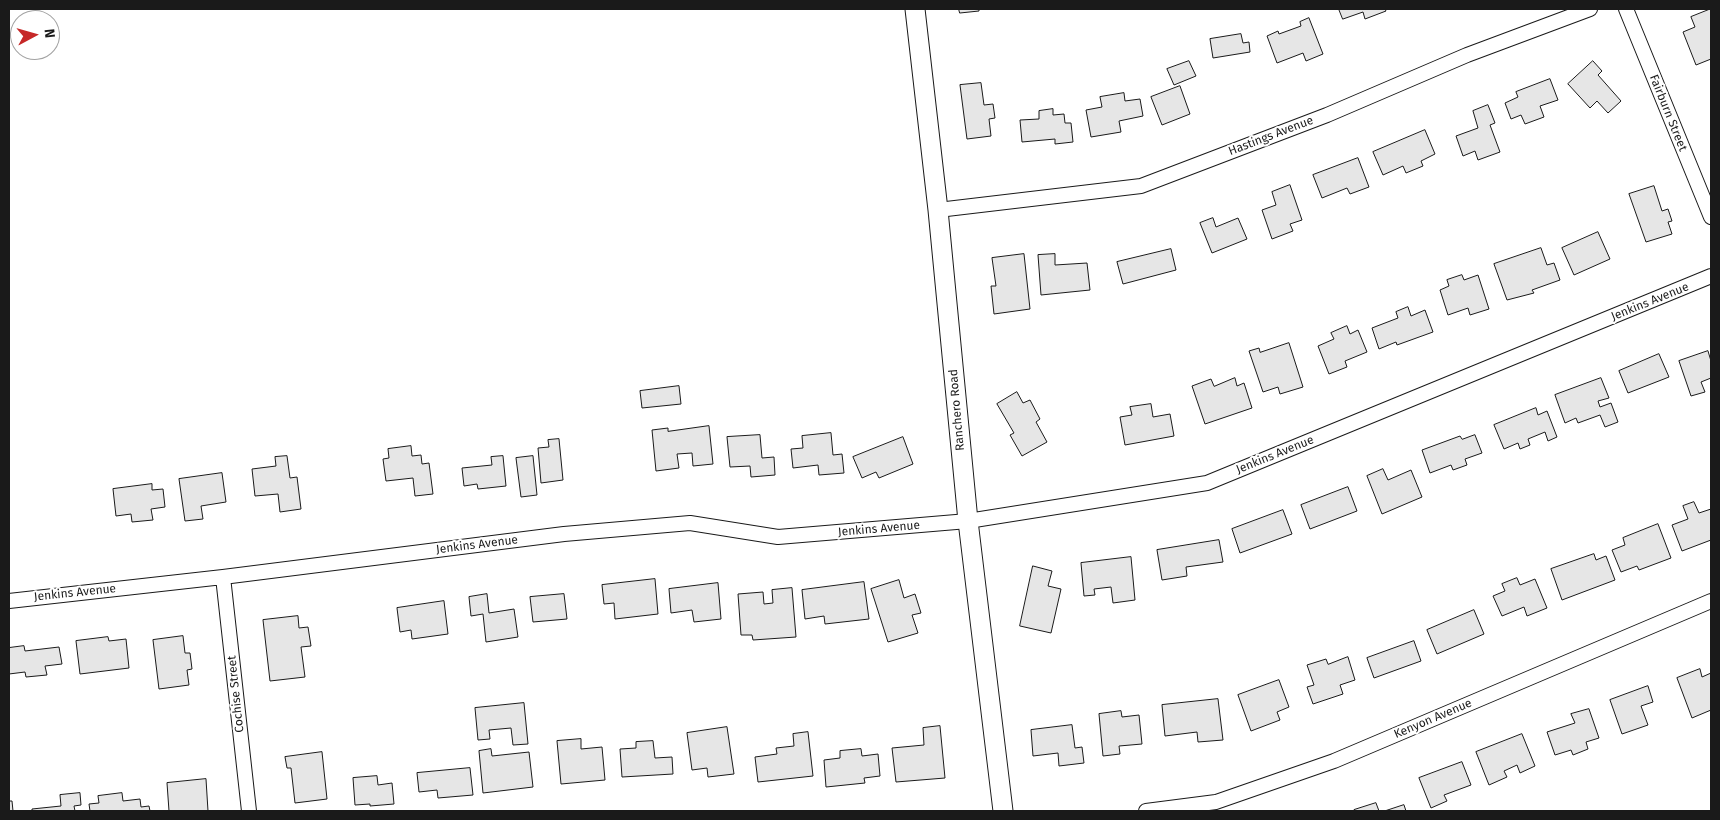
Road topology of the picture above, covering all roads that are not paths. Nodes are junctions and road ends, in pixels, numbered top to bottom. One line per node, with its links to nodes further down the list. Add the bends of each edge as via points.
1 (915, 9): 4 (main road, Ranchero Road)
2 (1590, 9): 4 (street, Hastings Avenue, via 1141,186)
3 (1626, 9): 5 (street, Fairburn Street)
4 (938, 210): 7 (main road, Ranchero Road)
5 (1711, 217)
6 (1711, 276): 7 (street, Jenkins Avenue, via 1207,483)
7 (968, 521): 8 (street, Jenkins Avenue, via 778,537 690,522 564,534); 12 (main road, Ranchero Road)
8 (223, 577): 9 (street, Jenkins Avenue); 11 (street, Cochise Street)
9 (9, 601)
10 (1711, 601): 13 (street, Kenyon Avenue, via 1334,761 1216,802)
11 (249, 811)
12 (1003, 811)
13 (1146, 811)

